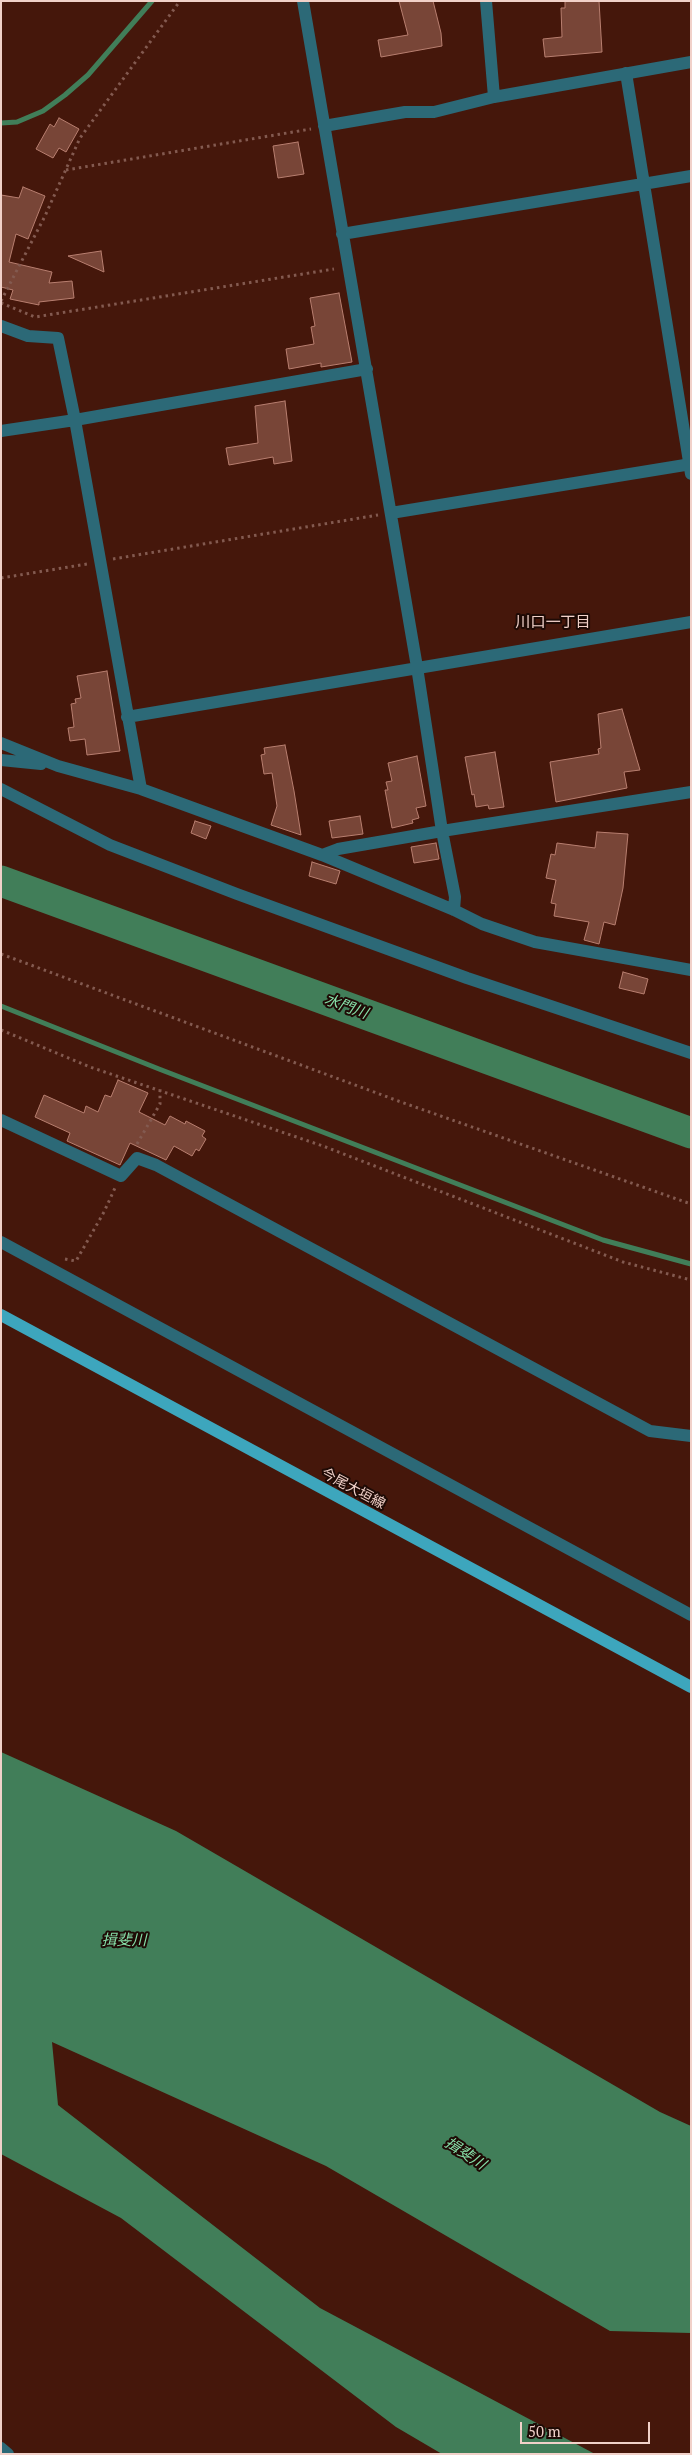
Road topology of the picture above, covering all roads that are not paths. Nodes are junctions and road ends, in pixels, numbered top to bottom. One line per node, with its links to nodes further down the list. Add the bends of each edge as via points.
1 (303, 1): 6 (street)
2 (486, 1): 5 (street)
3 (691, 62): 4 (street)
4 (626, 73): 5 (street); 8 (street)
5 (494, 97): 6 (street, via 434,112 406,112)
6 (324, 126): 9 (street)
7 (691, 176): 8 (street)
8 (643, 184): 9 (street); 14 (street)
9 (342, 234): 11 (street)
10 (1, 326): 12 (street, via 28,336 58,338)
11 (367, 369): 12 (street); 15 (street)
12 (75, 420): 13 (street); 18 (street)
13 (1, 431)
14 (690, 468): 15 (street)
15 (391, 513): 17 (street)
16 (691, 622): 17 (street)
17 (417, 667): 18 (street); 25 (street)
18 (127, 717): 23 (street)
19 (1, 743): 21 (street)
20 (1, 760): 21 (street)
21 (58, 766): 23 (street)
22 (1, 789): 29 (street, via 110,845 237,894 467,978)
23 (141, 790): 26 (street)
24 (691, 792): 25 (street)
25 (442, 831): 26 (street, via 338,849); 27 (street, via 455,897)
26 (322, 855): 27 (street)
27 (454, 910): 28 (street, via 482,924 535,942)
28 (691, 970)
29 (691, 1053)
30 (1, 1120): 33 (street, via 121,1176 137,1158 156,1165 650,1431)
31 (1, 1242): 34 (street)
32 (1, 1315): 35 (main road, 今尾大垣線)
33 (691, 1436)
34 (691, 1615)
35 (691, 1687)
36 (1, 2448): 37 (street)
37 (8, 2454)

